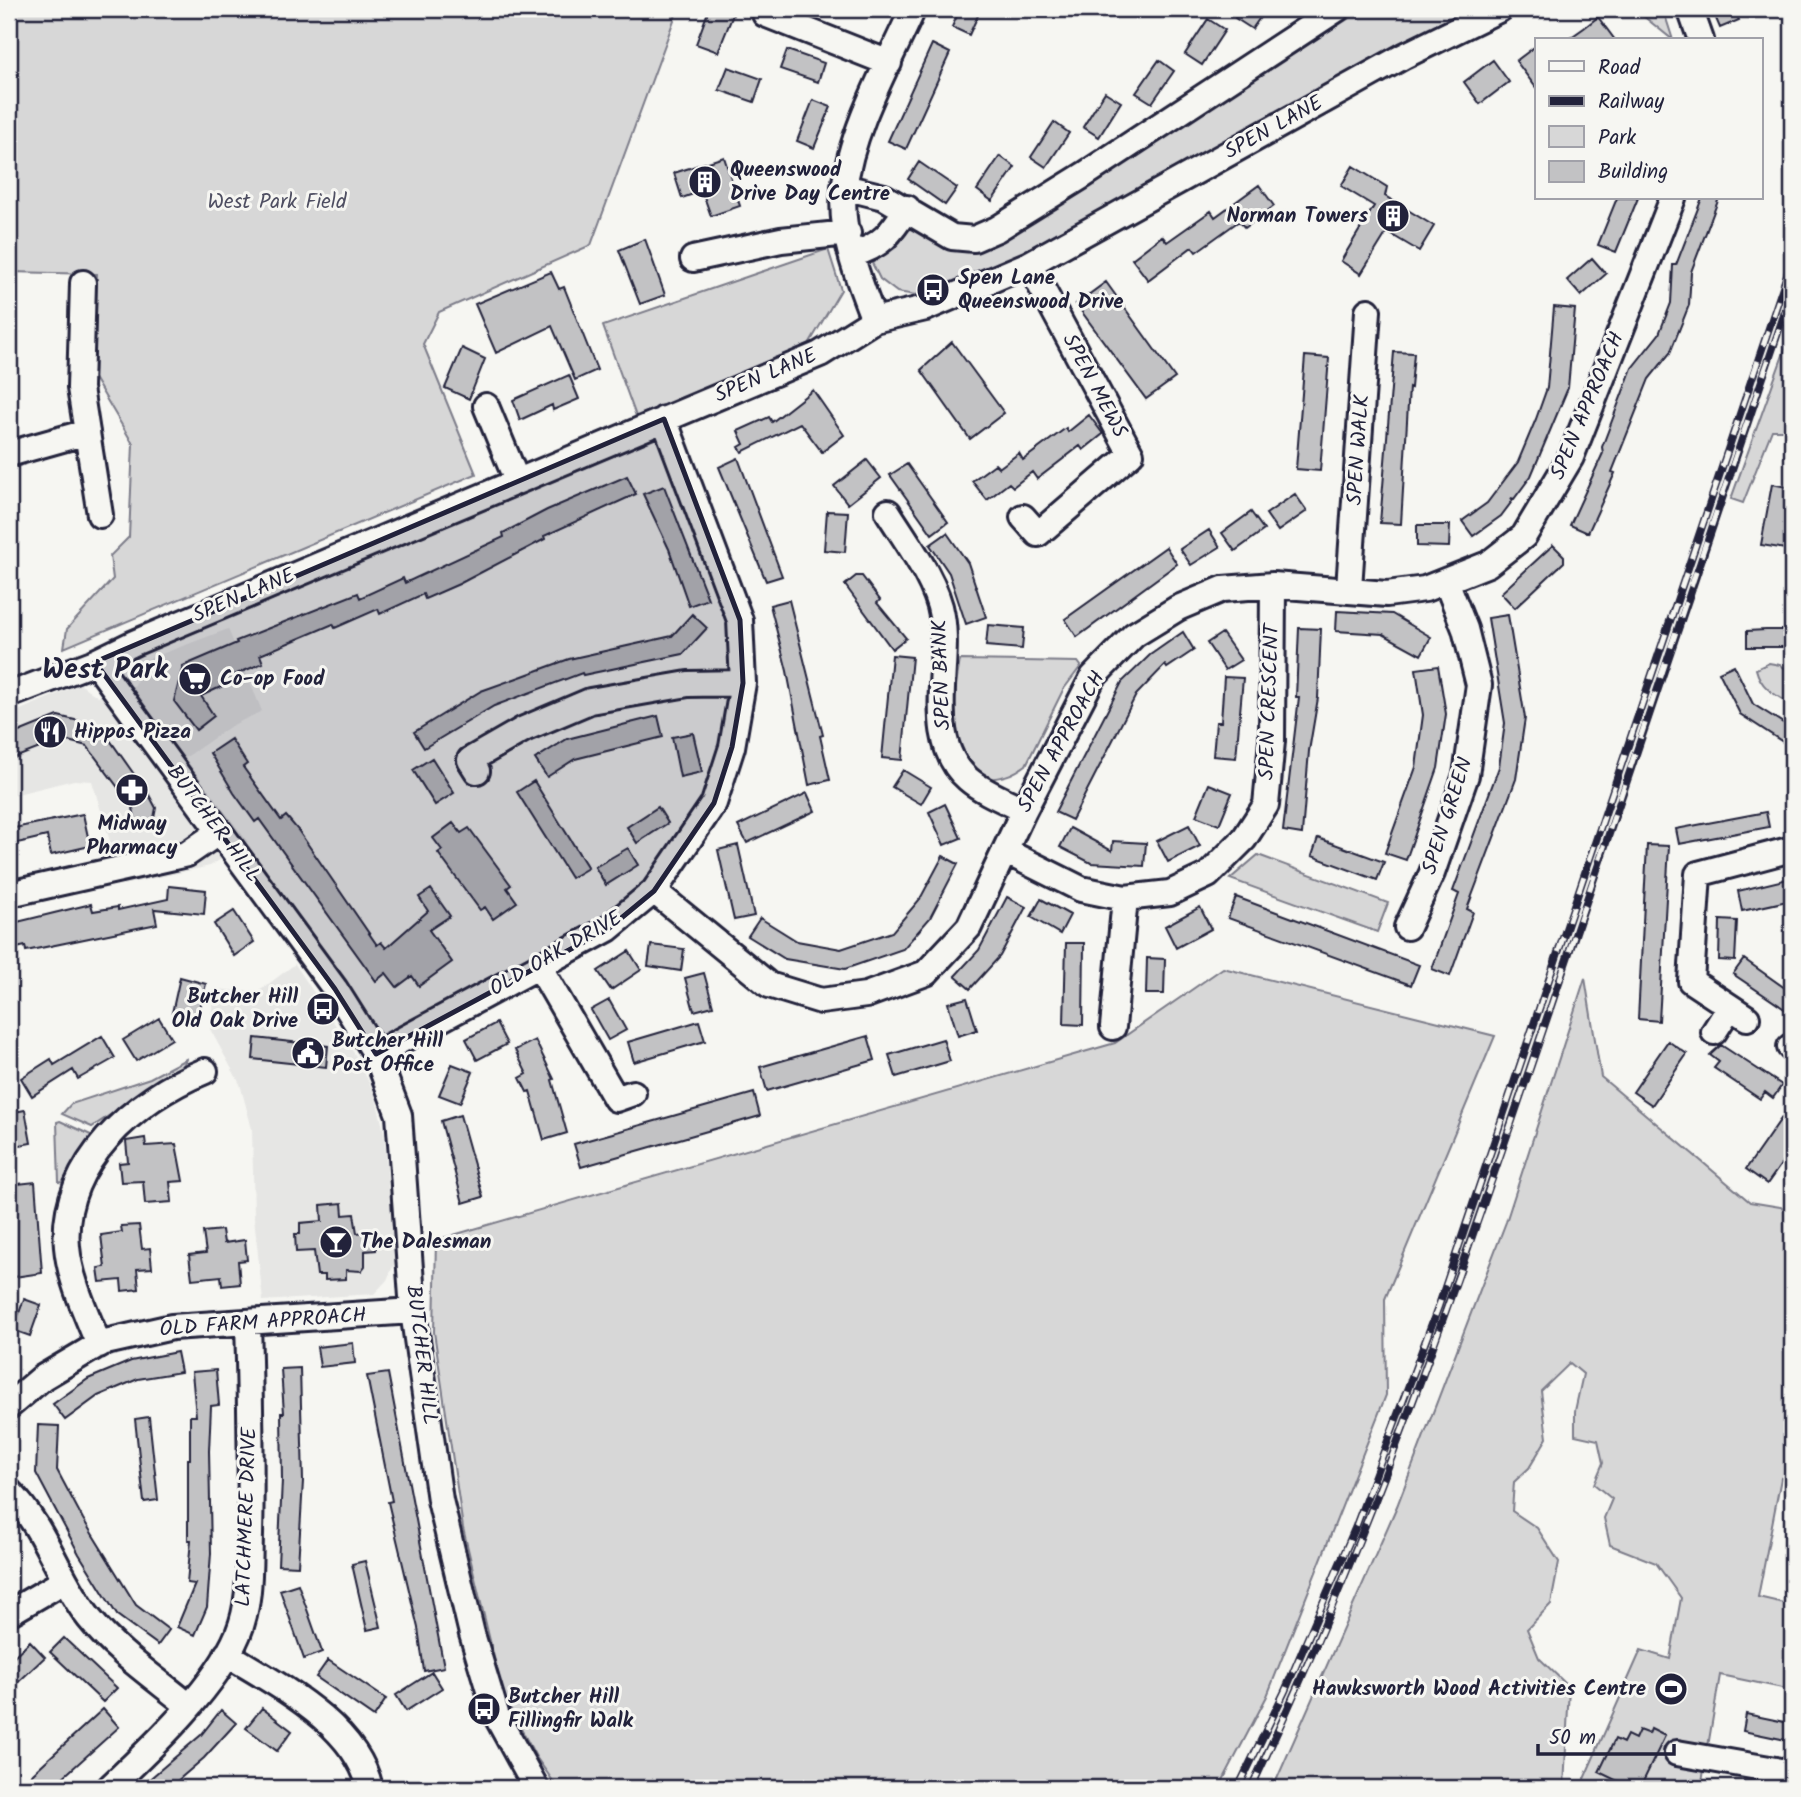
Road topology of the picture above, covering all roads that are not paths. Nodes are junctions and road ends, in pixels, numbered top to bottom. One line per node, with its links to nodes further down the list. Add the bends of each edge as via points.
1 (913, 9): 7 (street)
2 (1337, 9): 10 (street, via 997,229 974,239 951,237)
3 (1500, 9): 13 (street, SPEN LANE, via 1404,56)
4 (1690, 9): 6 (street)
5 (765, 14): 7 (street)
6 (1700, 38)
7 (889, 63): 8 (street, via 859,132)
8 (844, 187): 10 (street); 11 (street)
9 (1671, 200): 25 (street, SPEN APPROACH, via 1571,457 1524,536 1488,564)
10 (907, 208): 11 (street, via 889,236 873,249)
11 (850, 244): 12 (street, via 781,240); 16 (street)
12 (693, 259)
13 (1029, 264): 16 (street, SPEN LANE, via 926,308); 24 (street, SPEN MEWS, via 1131,454 1038,534)
14 (83, 283): 19 (street, via 80,388)
15 (1368, 311): 27 (street, SPEN WALK)
16 (874, 320): 18 (street, SPEN LANE, via 820,354)
17 (486, 406): 21 (street)
18 (664, 419): 21 (street, SPEN LANE); 29 (street, OLD OAK DRIVE, via 740,620)
19 (87, 432): 20 (street); 23 (street)
20 (9, 454)
21 (517, 481): 28 (street, SPEN LANE)
22 (888, 512): 32 (street, SPEN BANK, via 922,566 942,613 944,742 953,763 969,780)
23 (100, 516)
24 (1023, 517)
25 (1446, 581): 27 (street, SPEN APPROACH, via 1387,594); 39 (street, SPEN GREEN, via 1465,629 1479,685 1466,775 1441,850)
26 (1273, 585): 27 (street, SPEN APPROACH); 32 (street, SPEN APPROACH, via 1223,589 1178,608 1134,635 1093,677); 38 (street, SPEN CRESCENT, via 1272,741 1266,804 1244,839 1208,875 1170,893)
27 (1349, 589)
28 (95, 662): 30 (street, SPEN LANE); 33 (street, BUTCHER HILL)
29 (743, 683): 31 (street, via 688,684 590,701 524,729 470,760); 36 (street, OLD OAK DRIVE, via 732,747 713,803)
30 (9, 695)
31 (477, 771)
32 (1024, 810): 35 (street, SPEN APPROACH)
33 (219, 832): 37 (street, via 187,854); 43 (street, BUTCHER HILL, via 335,989)
34 (1792, 849): 42 (street, via 1698,874 1691,981 1738,1012)
35 (1005, 851): 36 (street, SPEN APPROACH, via 969,926 926,973 866,995 821,1001 769,985); 38 (street, SPEN CRESCENT, via 1081,889)
36 (654, 891): 40 (street, OLD OAK DRIVE, via 608,929)
37 (9, 894)
38 (1125, 898): 41 (street)
39 (1407, 927)
40 (539, 966): 43 (street, OLD OAK DRIVE); 45 (street)
41 (1113, 1027)
42 (1714, 1032)
43 (376, 1054): 46 (street, BUTCHER HILL, via 399,1115)
44 (205, 1071): 48 (street, via 126,1120 90,1160 76,1189 67,1245)
45 (616, 1099)
46 (413, 1311): 47 (street, OLD FARM APPROACH); 59 (street, BUTCHER HILL, via 440,1500 472,1634 497,1717)
47 (248, 1322): 48 (street, OLD FARM APPROACH, via 172,1327); 53 (street, LATCHMERE DRIVE, via 252,1459 248,1595 238,1634)
48 (99, 1345): 49 (street, OLD FARM APPROACH, via 42,1378)
49 (9, 1406)
50 (9, 1492): 51 (street, via 24,1507)
51 (64, 1581): 52 (street); 54 (street, via 89,1618 120,1650)
52 (9, 1613)
53 (227, 1654): 54 (street, LATCHMERE DRIVE); 58 (street, via 309,1705 362,1759)
54 (189, 1706): 57 (street, LATCHMERE DRIVE)
55 (1677, 1754): 56 (street)
56 (1792, 1773)
57 (108, 1788)
58 (370, 1788)
59 (536, 1788)

